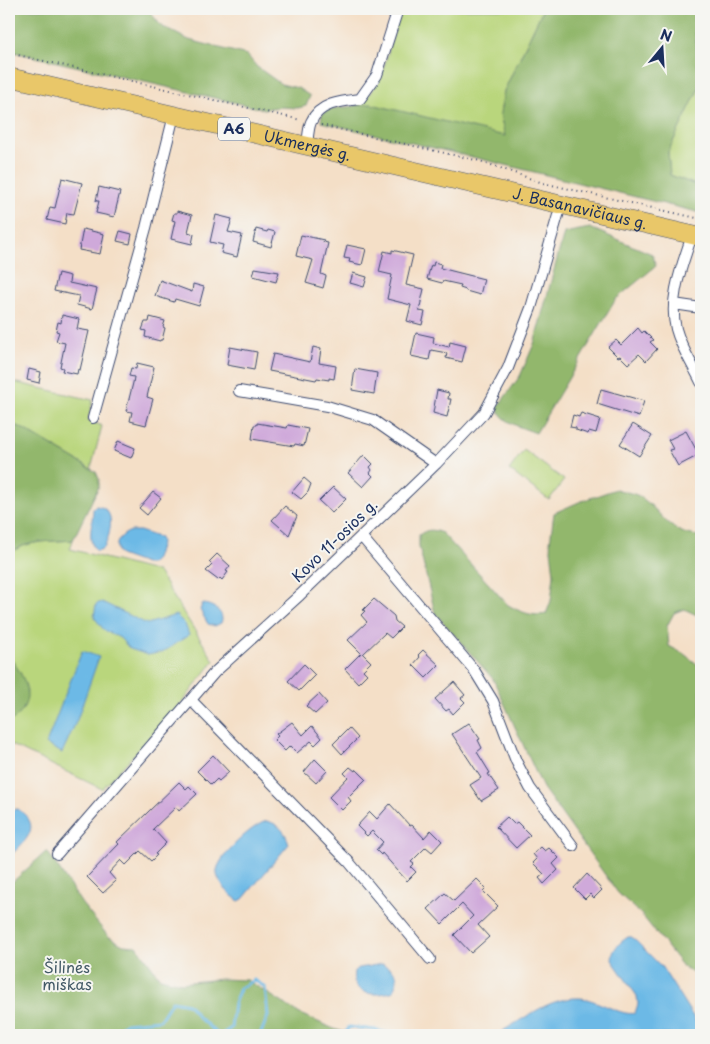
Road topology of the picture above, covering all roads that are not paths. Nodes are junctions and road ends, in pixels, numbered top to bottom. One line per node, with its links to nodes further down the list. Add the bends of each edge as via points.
1 (398, 9): 4 (street, via 377,75 360,98 320,109 310,122)
2 (9, 76): 3 (highway, Ukmergės g. / A6)
3 (174, 115): 4 (highway, Ukmergės g. / A6); 12 (street)
4 (307, 146): 5 (highway, Ukmergės g. / A6)
5 (460, 181): 6 (highway, J. Basanavičiaus g. / A6)
6 (562, 205): 7 (highway, J. Basanavičiaus g. / A6); 13 (street, Kovo 11-osios g., via 531,308 508,368 484,413)
7 (697, 236): 8 (street, via 677,287)
8 (674, 304): 9 (street); 10 (street, via 676,331)
9 (701, 308)
10 (701, 382)
11 (239, 391): 13 (street, via 327,406 373,420)
12 (93, 418)
13 (436, 464): 14 (street, Kovo 11-osios g.)
14 (361, 536): 15 (street, Kovo 11-osios g., via 215,672); 16 (street, via 486,687 530,788)
15 (192, 700): 17 (street, Kovo 11-osios g.); 18 (street, via 349,862)
16 (573, 846)
17 (57, 854)
18 (430, 959)

